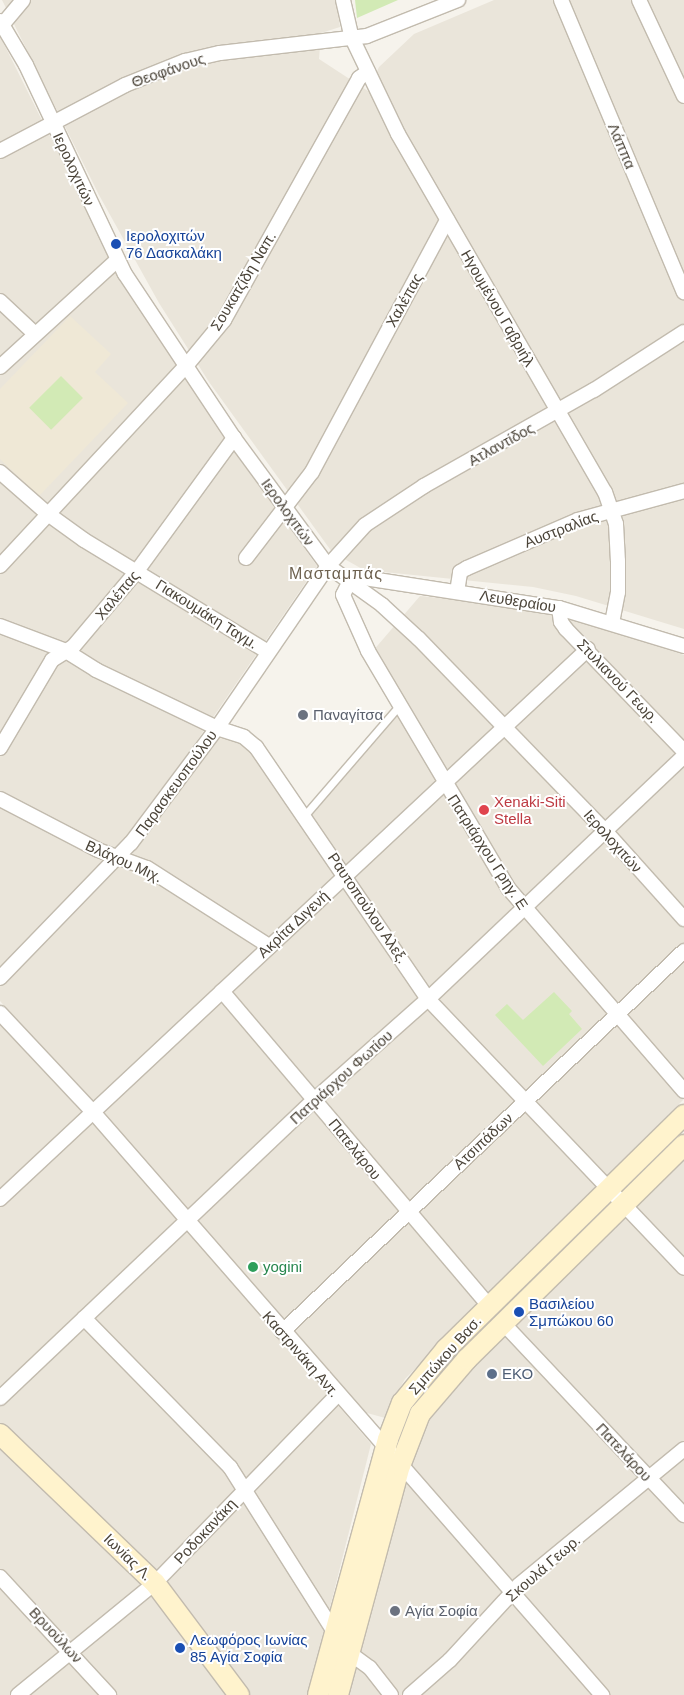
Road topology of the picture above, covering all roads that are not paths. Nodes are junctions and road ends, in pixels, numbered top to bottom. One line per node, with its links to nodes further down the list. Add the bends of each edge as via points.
1 (23, 0): 6 (street)
2 (343, 0): 7 (street, Ηγουμένου Γαβριήλ)
3 (458, 0): 7 (street, Θεοφάνους, via 378,32)
4 (561, 0): 14 (street, Λάππα)
5 (639, 0): 9 (street)
6 (1, 23): 10 (street, Ιερολοχιτών)
7 (352, 38): 8 (street, Ηγουμένου Γαβριήλ); 10 (street, Θεοφάνους, via 220,53 186,61 152,72)
8 (368, 72): 12 (street, Ηγουμένου Γαβριήλ, via 398,134); 18 (street, Σουκατζίδη Ναπ., via 359,78 224,320)
9 (684, 96)
10 (53, 123): 11 (street, Θεοφάνους); 13 (street, Ιερολοχιτών)
11 (0, 151)
12 (447, 220): 20 (street, Ηγουμένου Γαβριήλ); 24 (street, Χαλέπας, via 312,472)
13 (117, 260): 17 (street); 18 (street, Ιερολοχιτών)
14 (684, 292)
15 (0, 301): 17 (street)
16 (684, 332): 20 (street, Ατλαντίδος)
17 (35, 334): 19 (street)
18 (186, 366): 21 (street, Ιερολοχιτών); 26 (street, Σουκατζίδη Ναπ.)
19 (0, 367)
20 (559, 410): 25 (street, Ηγουμένου Γαβριήλ); 29 (street, Ατλαντίδος, via 380,514 365,525)
21 (234, 438): 24 (street, Ιερολοχιτών); 30 (street, Χαλέπας)
22 (0, 472): 26 (street, Γιακουμάκη Ταγμ.)
23 (684, 491): 25 (street, Αυστραλίας)
24 (286, 509): 27 (street, Χαλέπας); 29 (street, Ιερολοχιτών)
25 (613, 510): 32 (street, Αυστραλίας, via 578,520 467,568 460,572); 34 (street, Ηγουμένου Γαβριήλ, via 618,592)
26 (48, 514): 28 (street, Σουκατζίδη Ναπ.); 30 (street, Γιακουμάκη Ταγμ.)
27 (246, 558)
28 (0, 566)
29 (328, 566): 31 (street, Ιερολοχιτών); 39 (street, Παρασκευοπούλου)
30 (137, 571): 38 (street, Χαλέπας); 39 (street, Γιακουμάκη Ταγμ.)
31 (349, 583): 32 (street, Λευθεραίου, via 358,577); 40 (street, Πατριάρχου Γρηγ. Ε, via 344,595 368,652); 41 (street, Ιερολοχιτών, via 382,605)
32 (457, 592): 33 (street, Λευθεραίου)
33 (559, 608): 34 (street, Λευθεραίου); 37 (street, Στυλιανού Γεωρ., via 561,622)
34 (612, 622): 36 (street, Λευθεραίου)
35 (0, 626): 38 (street, Ραυτοπούλου Αλεξ.)
36 (684, 646)
37 (588, 649): 41 (street, Ακρίτα Διγενή); 44 (street, Στυλιανού Γεωρ.)
38 (66, 651): 42 (street, Ραυτοπούλου Αλεξ., via 96,670); 43 (street, Χαλέπας, via 52,660)
39 (268, 652): 42 (street, Παρασκευοπούλου)
40 (399, 706): 46 (street, Πατριάρχου Γρηγ. Ε); 48 (lane)
41 (507, 727): 46 (street, Ακρίτα Διγενή); 49 (street, Ιερολοχιτών)
42 (217, 728): 48 (street, Ραυτοπούλου Αλεξ., via 244,737 256,747); 50 (street, Παρασκευοπούλου)
43 (0, 748)
44 (684, 751)
45 (684, 756): 49 (street, Πατριάρχου Φωτίου)
46 (444, 785): 51 (street, Ακρίτα Διγενή); 52 (street, Πατριάρχου Γρηγ. Ε)
47 (0, 799): 50 (street, Βλάχου Μιχ.)
48 (304, 816): 51 (street, Ραυτοπούλου Αλεξ.)
49 (606, 832): 52 (street, Πατριάρχου Φωτίου); 53 (street, Ιερολοχιτών)
50 (119, 858): 54 (street, Βλάχου Μιχ., via 158,875); 56 (street, Παρασκευοπούλου)
51 (346, 874): 54 (street, Ακρίτα Διγενή); 58 (street, Ραυτοπούλου Αλεξ.)
52 (524, 909): 58 (street, Πατριάρχου Φωτίου); 60 (street, Πατριάρχου Γρηγ. Ε)
53 (684, 919)
54 (269, 946): 57 (street, Ακρίτα Διγενή)
55 (684, 951): 60 (street, Ατσιπάδων)
56 (0, 978)
57 (222, 991): 62 (street, Πατελάρου); 64 (street, Ακρίτα Διγενή)
58 (428, 999): 62 (street, Πατριάρχου Φωτίου); 63 (street, Ραυτοπούλου Αλεξ.)
59 (0, 1013): 64 (street, Καστρινάκη Αντ.)
60 (617, 1014): 61 (street, Πατριάρχου Γρηγ. Ε); 63 (street, Ατσιπάδων)
61 (684, 1091)
62 (314, 1099): 70 (street, Πατελάρου); 71 (street, Πατριάρχου Φωτίου)
63 (526, 1102): 67 (street, Ραυτοπούλου Αλεξ.); 70 (street, Ατσιπάδων)
64 (94, 1113): 68 (street, Ακρίτα Διγενή); 71 (street, Καστρινάκη Αντ.)
65 (684, 1115): 67 (main road, Σμπώκου Βασ.)
66 (684, 1145): 69 (main road, Σμπώκου Βασ.)
67 (609, 1189): 69 (street, Ραυτοπούλου Αλεξ.); 73 (main road, Σμπώκου Βασ.)
68 (0, 1199)
69 (623, 1204): 72 (street, Ραυτοπούλου Αλεξ.); 75 (main road, Σμπώκου Βασ.)
70 (408, 1213): 73 (street, Πατελάρου); 76 (street, Ατσιπάδων)
71 (186, 1222): 74 (street, Πατριάρχου Φωτίου); 76 (street, Καστρινάκη Αντ.)
72 (684, 1268)
73 (489, 1306): 81 (main road, Σμπώκου Βασ., via 408,1394 395,1418)
74 (84, 1318): 78 (street, Πατριάρχου Φωτίου); 84 (street, via 224,1460)
75 (503, 1323): 82 (main road, Σμπώκου Βασ., via 428,1402 412,1430); 83 (street, Πατελάρου)
76 (282, 1332): 77 (street, Καστρινάκη Αντ.)
77 (337, 1395): 81 (street, Καστρινάκη Αντ.); 84 (street, Ροδοκανάκη)
78 (0, 1398)
79 (0, 1434): 87 (main road, Ιωνίας Λ.)
80 (684, 1449): 83 (street, Σκουλά Γεωρ.)
81 (385, 1450): 82 (street, Καστρινάκη Αντ.); 89 (main road, Σμπώκου Βασ.)
82 (400, 1466): 88 (street, Καστρινάκη Αντ.); 91 (main road, Σμπώκου Βασ.)
83 (650, 1479): 85 (street, Πατελάρου); 88 (street, Σκουλά Γεωρ.)
84 (245, 1488): 87 (street, Ροδοκανάκη); 89 (street)
85 (684, 1515)
86 (0, 1577): 90 (street, Βρυούλων)
87 (155, 1584): 90 (street, Ροδοκανάκη); 94 (main road, Ιωνίας Λ.)
88 (512, 1591): 98 (street, Σκουλά Γεωρ., via 450,1660); 99 (street, Καστρινάκη Αντ.)
89 (335, 1633): 95 (main road, Σμπώκου Βασ.)
90 (73, 1652): 92 (street, Ροδοκανάκη); 93 (street, Βρυούλων)
91 (348, 1652): 96 (main road, Σμπώκου Βασ.); 97 (street, via 370,1668)
92 (18, 1695)
93 (109, 1695)
94 (239, 1695)
95 (318, 1695)
96 (338, 1695)
97 (391, 1695)
98 (410, 1695)
99 (602, 1695)

